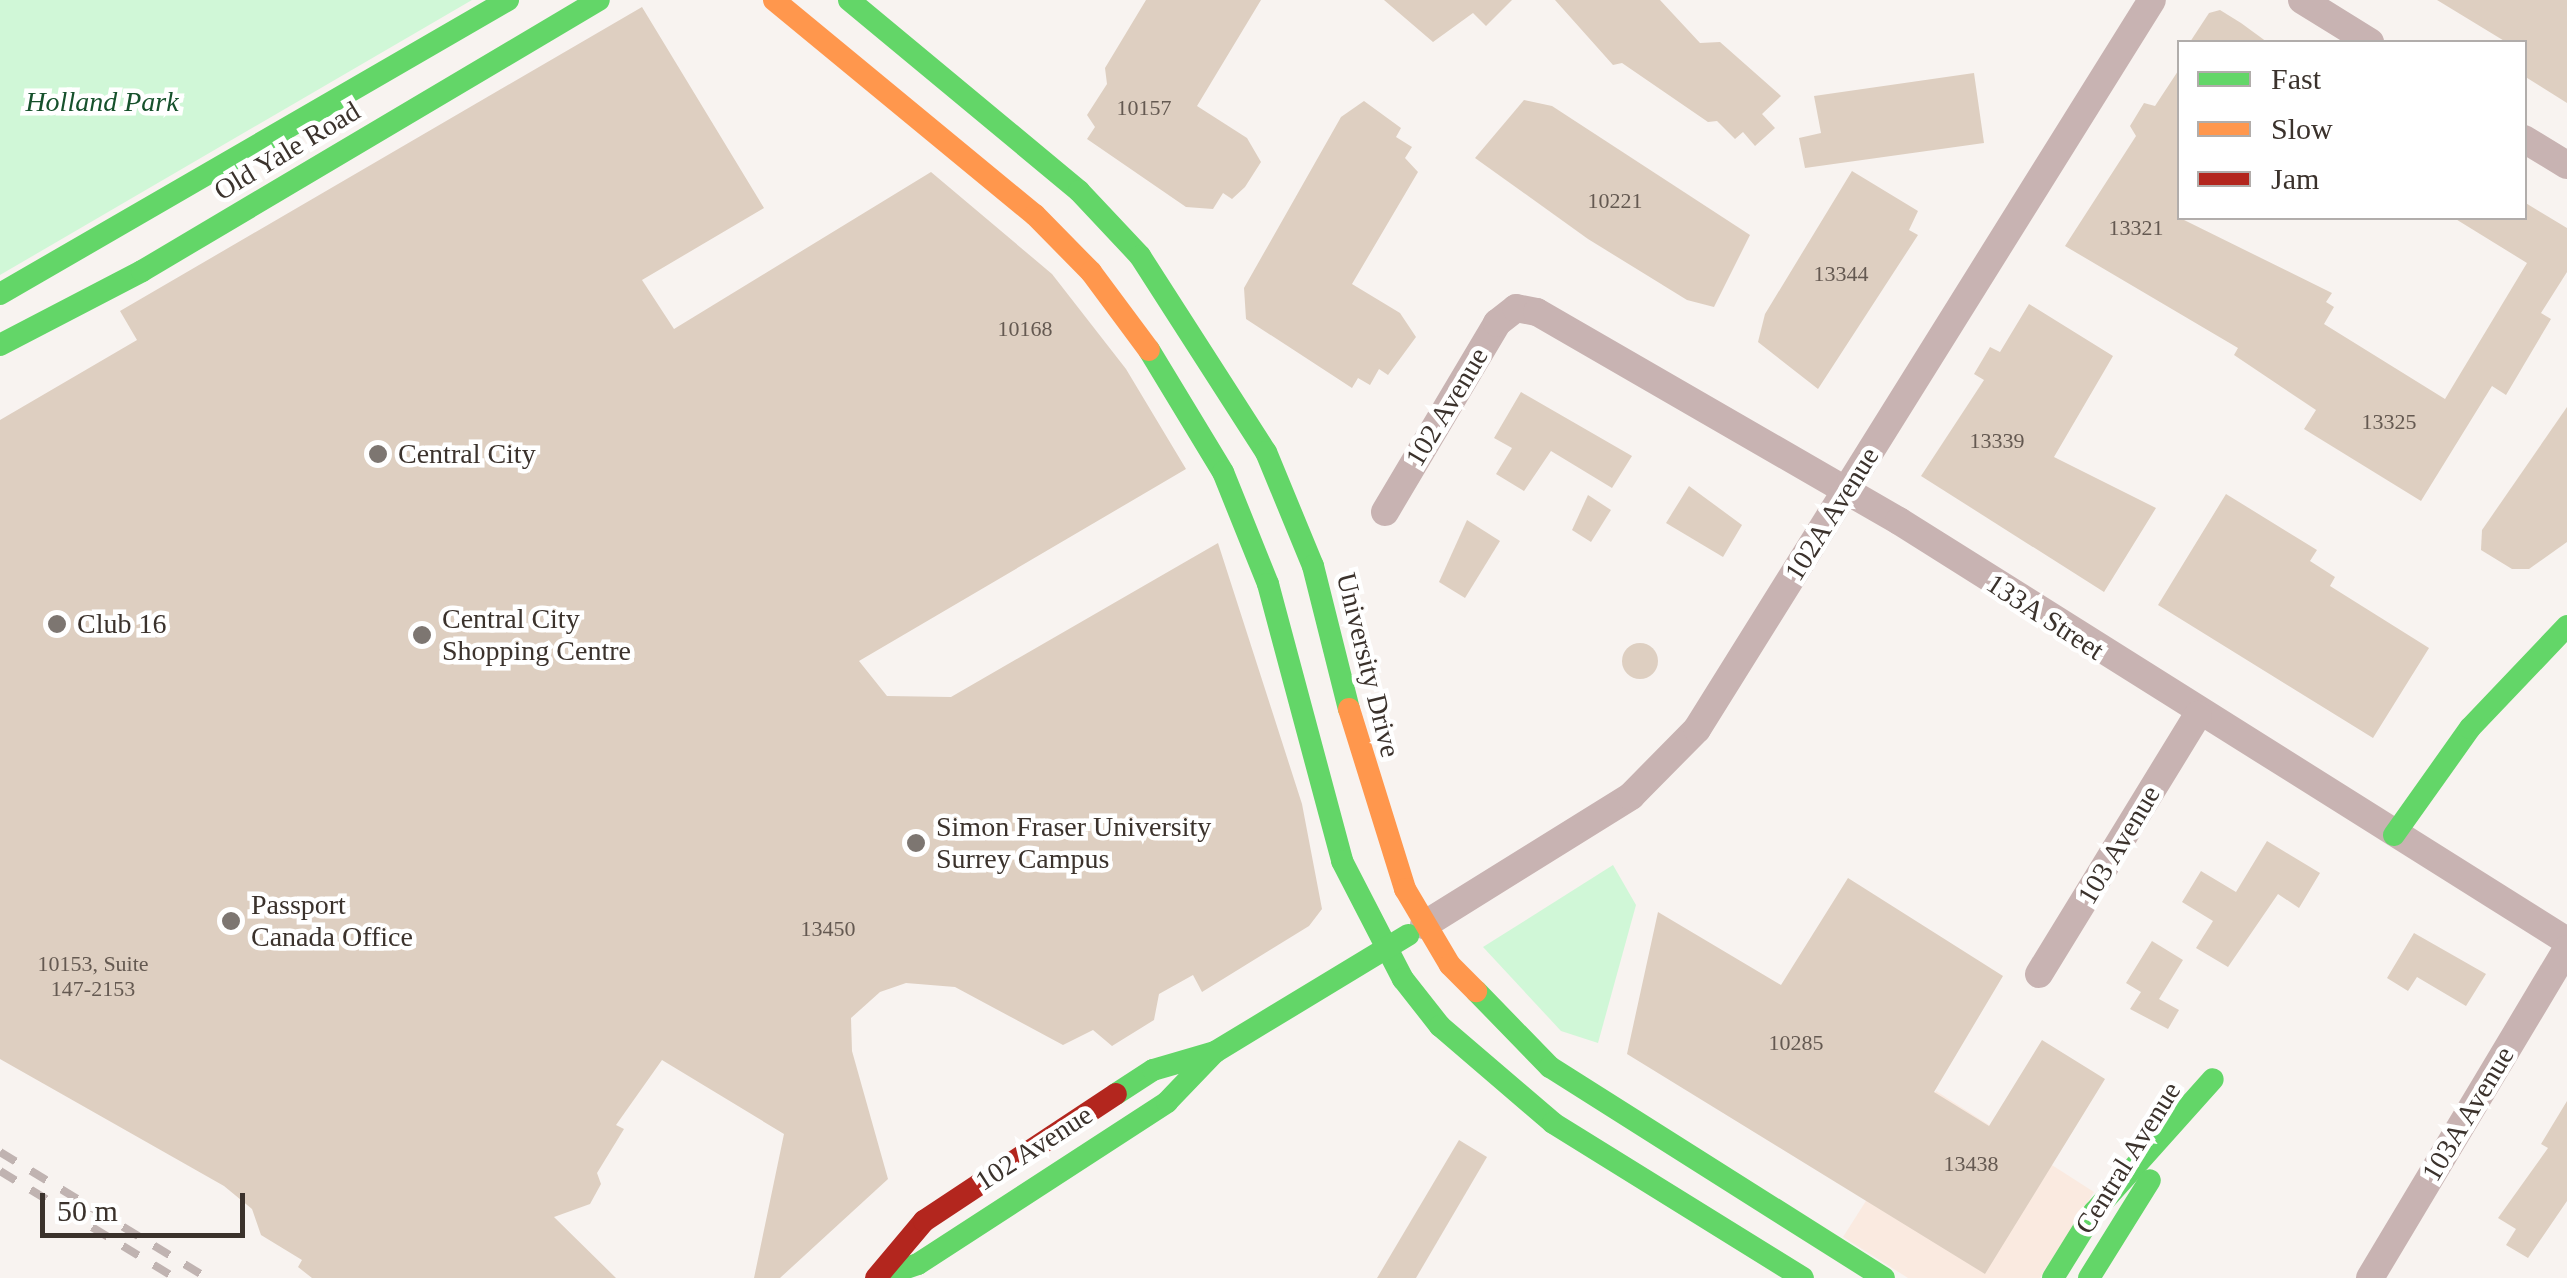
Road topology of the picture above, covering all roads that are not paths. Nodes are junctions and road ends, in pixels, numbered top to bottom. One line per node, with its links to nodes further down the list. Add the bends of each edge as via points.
1 (508, 0): 12 (main road, Old Yale Road)
2 (598, 0): 15 (main road, Old Yale Road)
3 (774, 0): 8 (main road)
4 (849, 0): 11 (main road, University Drive)
5 (2302, 0): 7 (street)
6 (2146, 3): 17 (street, 102A Avenue)
7 (2367, 40)
8 (934, 131): 11 (main road); 24 (main road, via 1091,272 1208,441 1268,584 1330,830)
9 (2527, 140): 10 (street)
10 (2567, 165)
11 (1079, 191): 22 (main road, University Drive, via 1189,323 1266,452 1325,606 1375,812)
12 (42, 273): 13 (main road, Old Yale Road); 15 (main road)
13 (0, 294)
14 (1516, 308): 17 (street, 133A Street, via 1537,312); 18 (street, 102 Avenue, via 1497,323)
15 (55, 318): 16 (main road, Old Yale Road)
16 (0, 345)
17 (1846, 492): 20 (street, 133A Street); 22 (street, 102A Avenue, via 1675,755 1587,826)
18 (1385, 512)
19 (2567, 626): 21 (main road, via 2470,728)
20 (2198, 715): 21 (street, 133A Street); 26 (street, 103 Avenue)
21 (2394, 835): 23 (street, 133A Street)
22 (1424, 926): 24 (main road, 102 Avenue); 30 (main road, University Drive, via 1475,994 1550,1066)
23 (2567, 941)
24 (1386, 948): 27 (main road, 102 Avenue); 29 (main road, via 1440,1026 1497,1082)
25 (2567, 950): 33 (street, 103A Avenue)
26 (2039, 974)
27 (1215, 1052): 28 (main road, 102 Avenue, via 1167,1102 918,1264); 28 (main road, 102 Avenue, via 1153,1070 969,1190 902,1240)
28 (876, 1278)
29 (1803, 1278)
30 (1884, 1278)
31 (2052, 1278): 32 (main road, Central Avenue, via 2094,1212 2213,1079)
32 (2088, 1278)
33 (2370, 1278)

